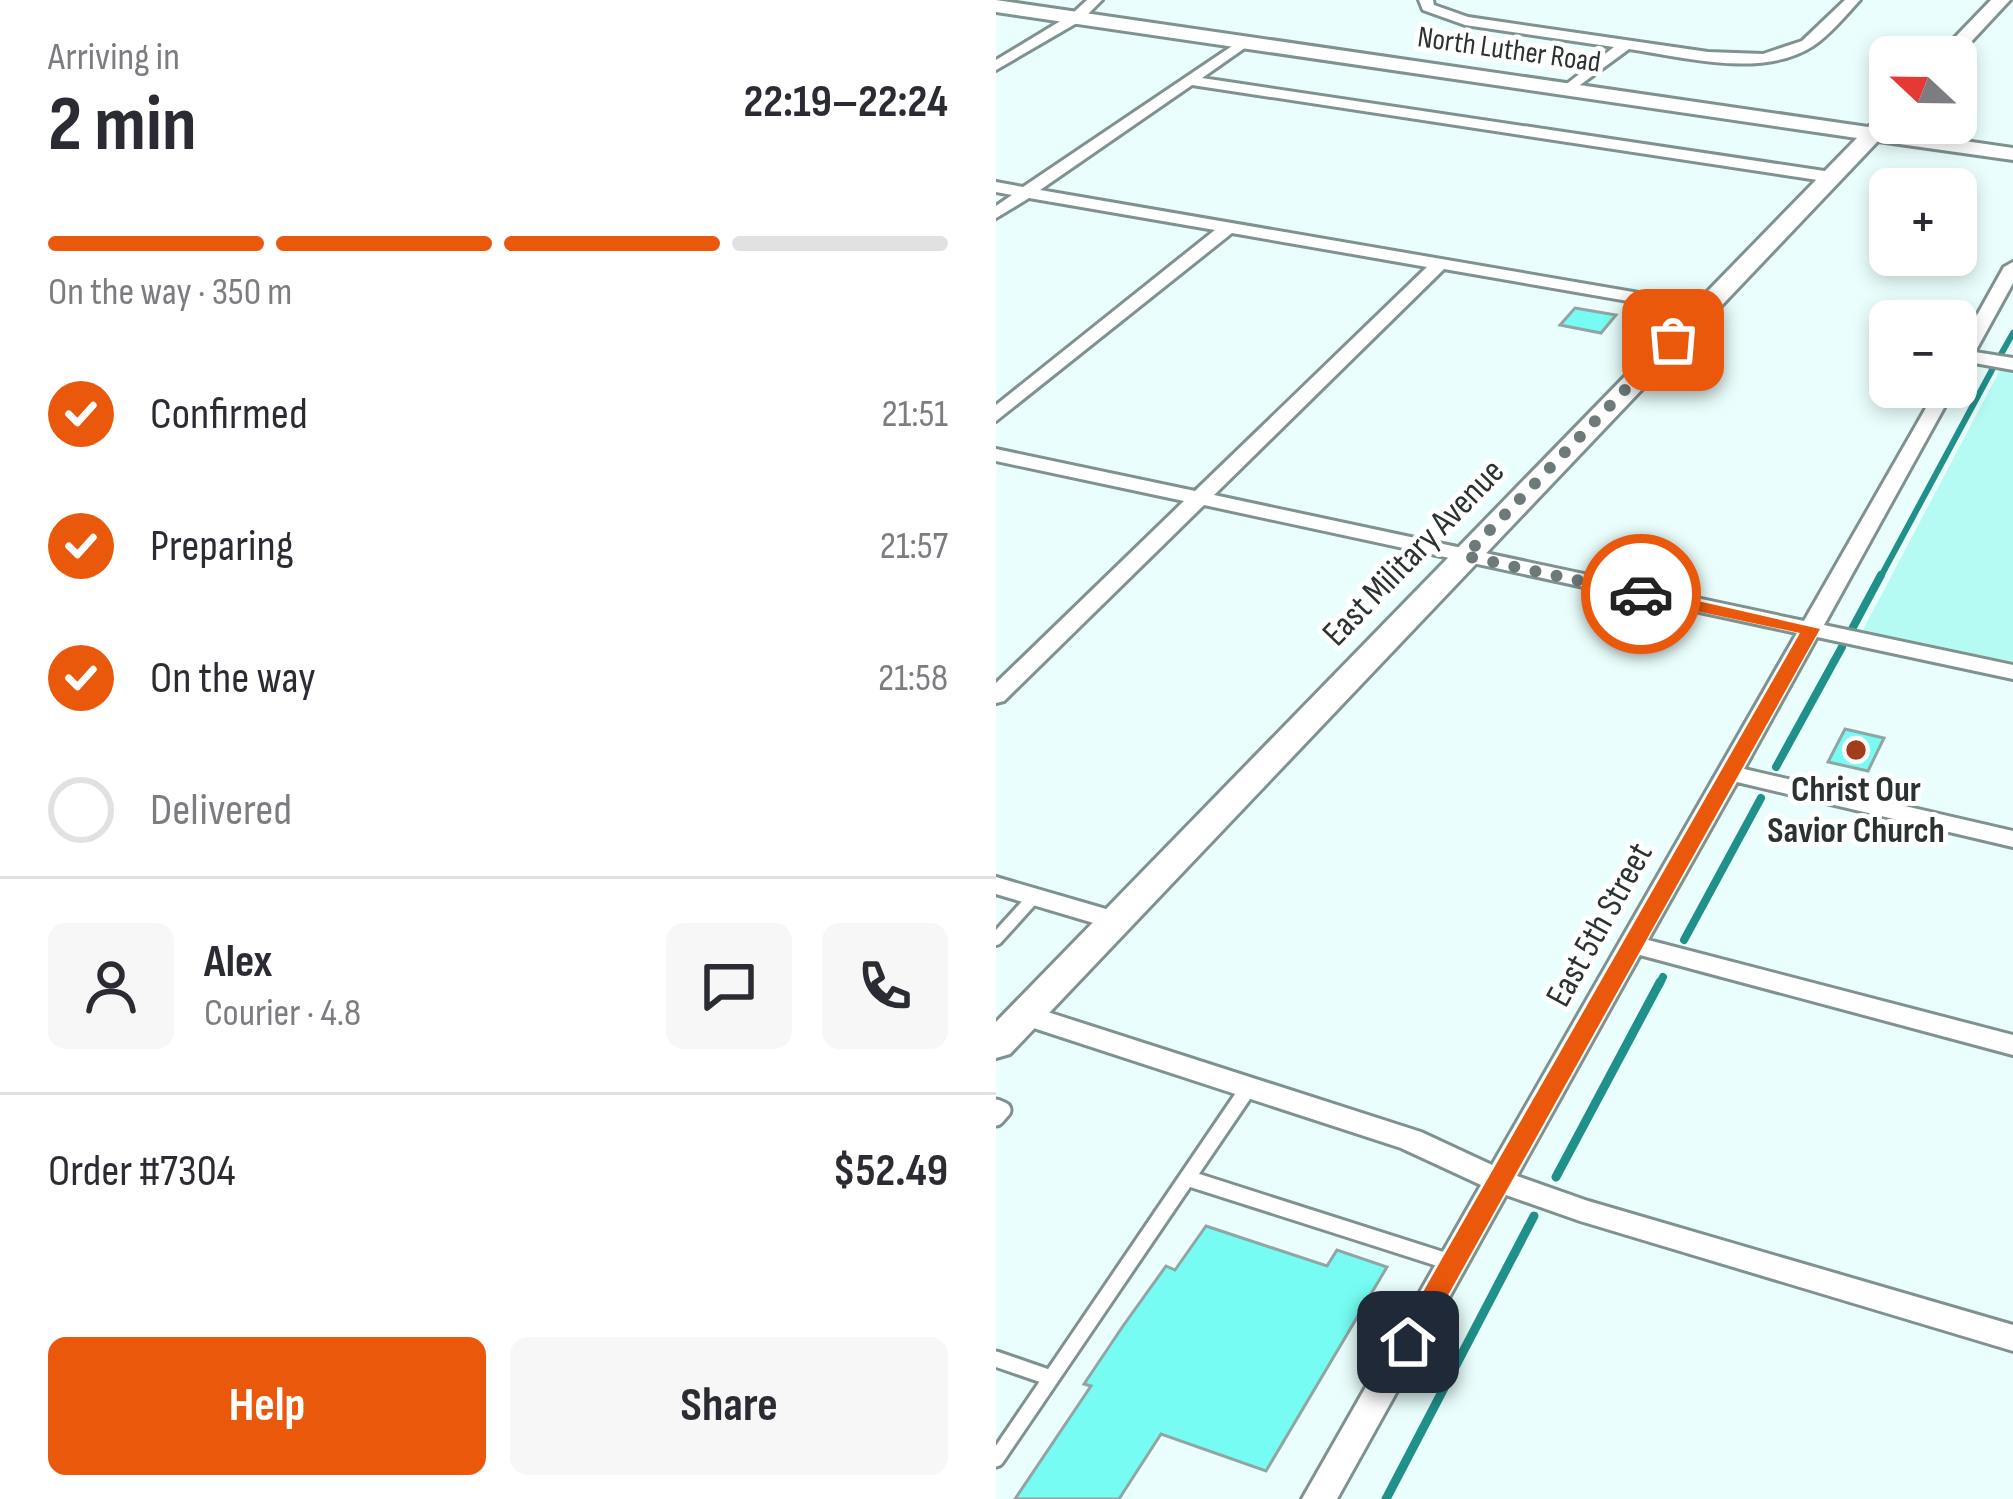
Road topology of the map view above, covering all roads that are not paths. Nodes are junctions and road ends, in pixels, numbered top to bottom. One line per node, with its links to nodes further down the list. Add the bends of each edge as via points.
1 (1095, 0): 7 (street)
2 (1116, 0): 7 (street)
3 (1426, 0): 10 (street, via 1441,16)
4 (1853, 0): 10 (street, via 1798,50 1764,58)
5 (2001, 0): 8 (main road)
6 (996, 6): 7 (main road, North Luther Road)
7 (1077, 17): 9 (main road, North Luther Road); 11 (street)
8 (1966, 36)
9 (1244, 42): 12 (street); 13 (main road, North Luther Road)
10 (1620, 51): 13 (street, via 1610,73)
11 (996, 66)
12 (1189, 80): 18 (street); 20 (street)
13 (1580, 90): 14 (main road, North Luther Road)
14 (1869, 123)
15 (1869, 138): 18 (main road, East Military Avenue)
16 (1969, 144): 17 (main road, North Luther Road)
17 (2013, 154)
18 (1831, 177): 25 (main road, East Military Avenue)
19 (996, 187): 20 (street)
20 (1027, 192): 21 (street); 22 (street)
21 (996, 213)
22 (1229, 227): 23 (street); 30 (street)
23 (1442, 263): 25 (street); 32 (street)
24 (2013, 267): 26 (street)
25 (1703, 309): 33 (main road, East Military Avenue)
26 (1977, 332)
27 (1977, 363): 28 (street)
28 (2013, 364)
29 (1935, 408): 34 (street, East 5th Street)
30 (996, 415)
31 (996, 455): 32 (street)
32 (1202, 499): 33 (street); 36 (street)
33 (1465, 556): 34 (street); 41 (main road, East Military Avenue)
34 (1810, 629): 35 (street); 37 (street, East 5th Street)
35 (2013, 673)
36 (996, 696)
37 (1727, 772): 38 (street); 43 (street, East 5th Street)
38 (2013, 839)
39 (996, 885): 40 (street)
40 (1034, 896): 41 (street); 42 (lane)
41 (1114, 920): 44 (main road, East Military Avenue)
42 (996, 939)
43 (1630, 944): 46 (street); 51 (street, East 5th Street)
44 (1024, 1015): 45 (main road, East Military Avenue); 47 (street)
45 (996, 1045)
46 (2013, 1045)
47 (1249, 1088): 50 (lane); 51 (street, via 1411,1140)
48 (996, 1107): 49 (lane, via 1003,1110)
49 (996, 1118)
50 (1187, 1178): 52 (lane); 55 (lane)
51 (1500, 1180): 52 (street, East 5th Street); 53 (street)
52 (1453, 1263): 57 (street, East 5th Street)
53 (2013, 1338)
54 (996, 1359): 55 (lane)
55 (1051, 1378): 56 (lane)
56 (996, 1459)
57 (1319, 1499)

